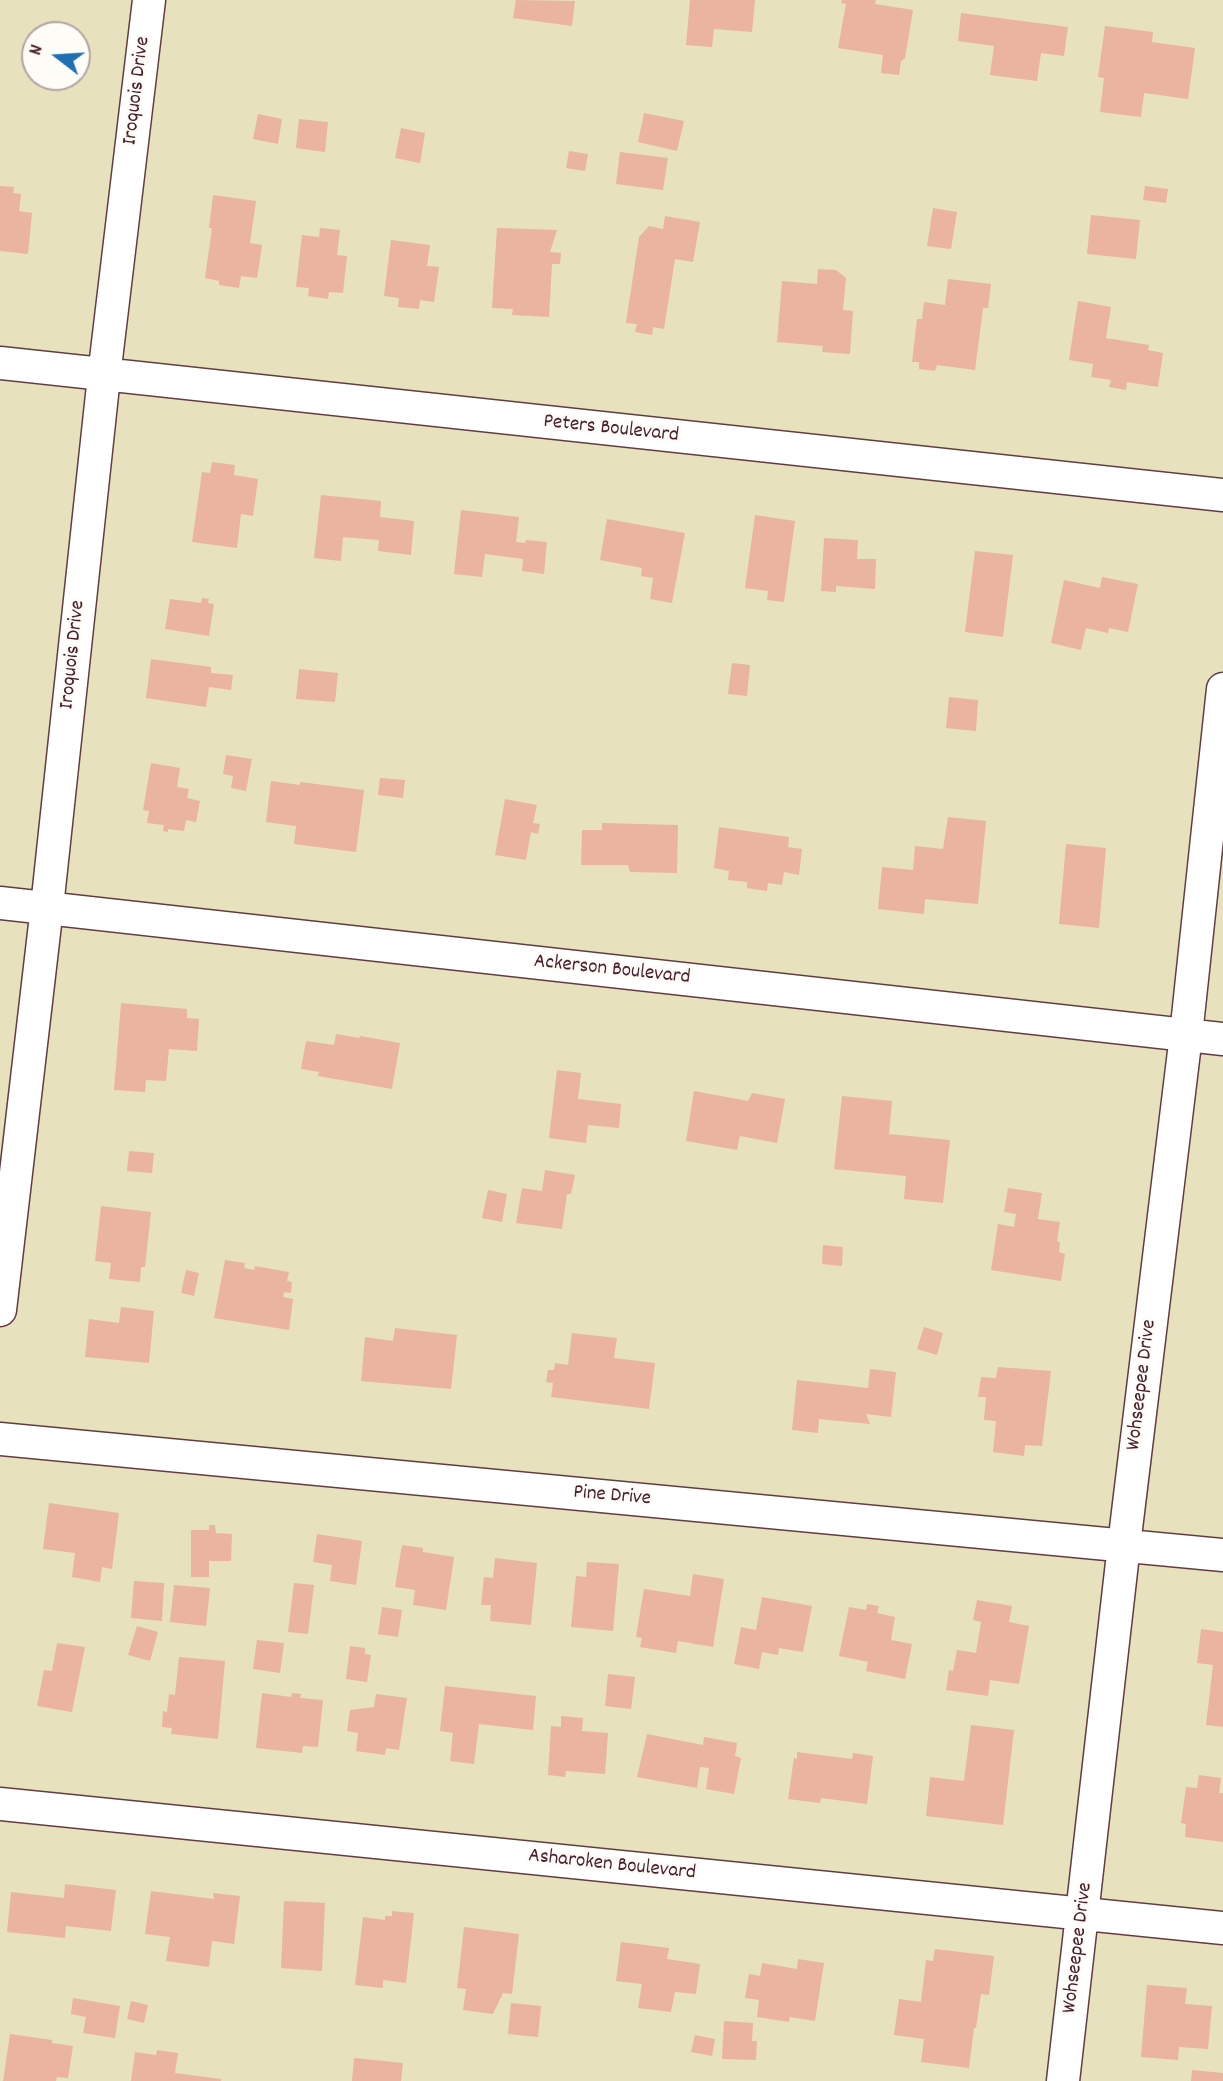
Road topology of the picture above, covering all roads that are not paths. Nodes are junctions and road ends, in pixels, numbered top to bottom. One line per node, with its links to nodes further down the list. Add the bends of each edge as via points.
1 (149, 0): 3 (street, Iroquois Drive)
2 (0, 363): 3 (street, Peters Boulevard)
3 (104, 376): 4 (street, Peters Boulevard); 7 (street, Iroquois Drive)
4 (1223, 495)
5 (1223, 689): 8 (street, Wohseepee Drive)
6 (0, 903): 7 (street, Ackerson Boulevard)
7 (47, 907): 8 (street, Ackerson Boulevard); 10 (street, Iroquois Drive)
8 (1186, 1035): 9 (street, Ackerson Boulevard); 12 (street, Wohseepee Drive)
9 (1223, 1039)
10 (0, 1310)
11 (0, 1439): 12 (street, Pine Drive)
12 (1124, 1545): 13 (street, Pine Drive); 15 (street, Wohseepee Drive)
13 (1223, 1555)
14 (0, 1804): 15 (street, Asharoken Boulevard)
15 (1083, 1914): 16 (street, Asharoken Boulevard); 17 (street, Wohseepee Drive)
16 (1223, 1928)
17 (1063, 2081)

